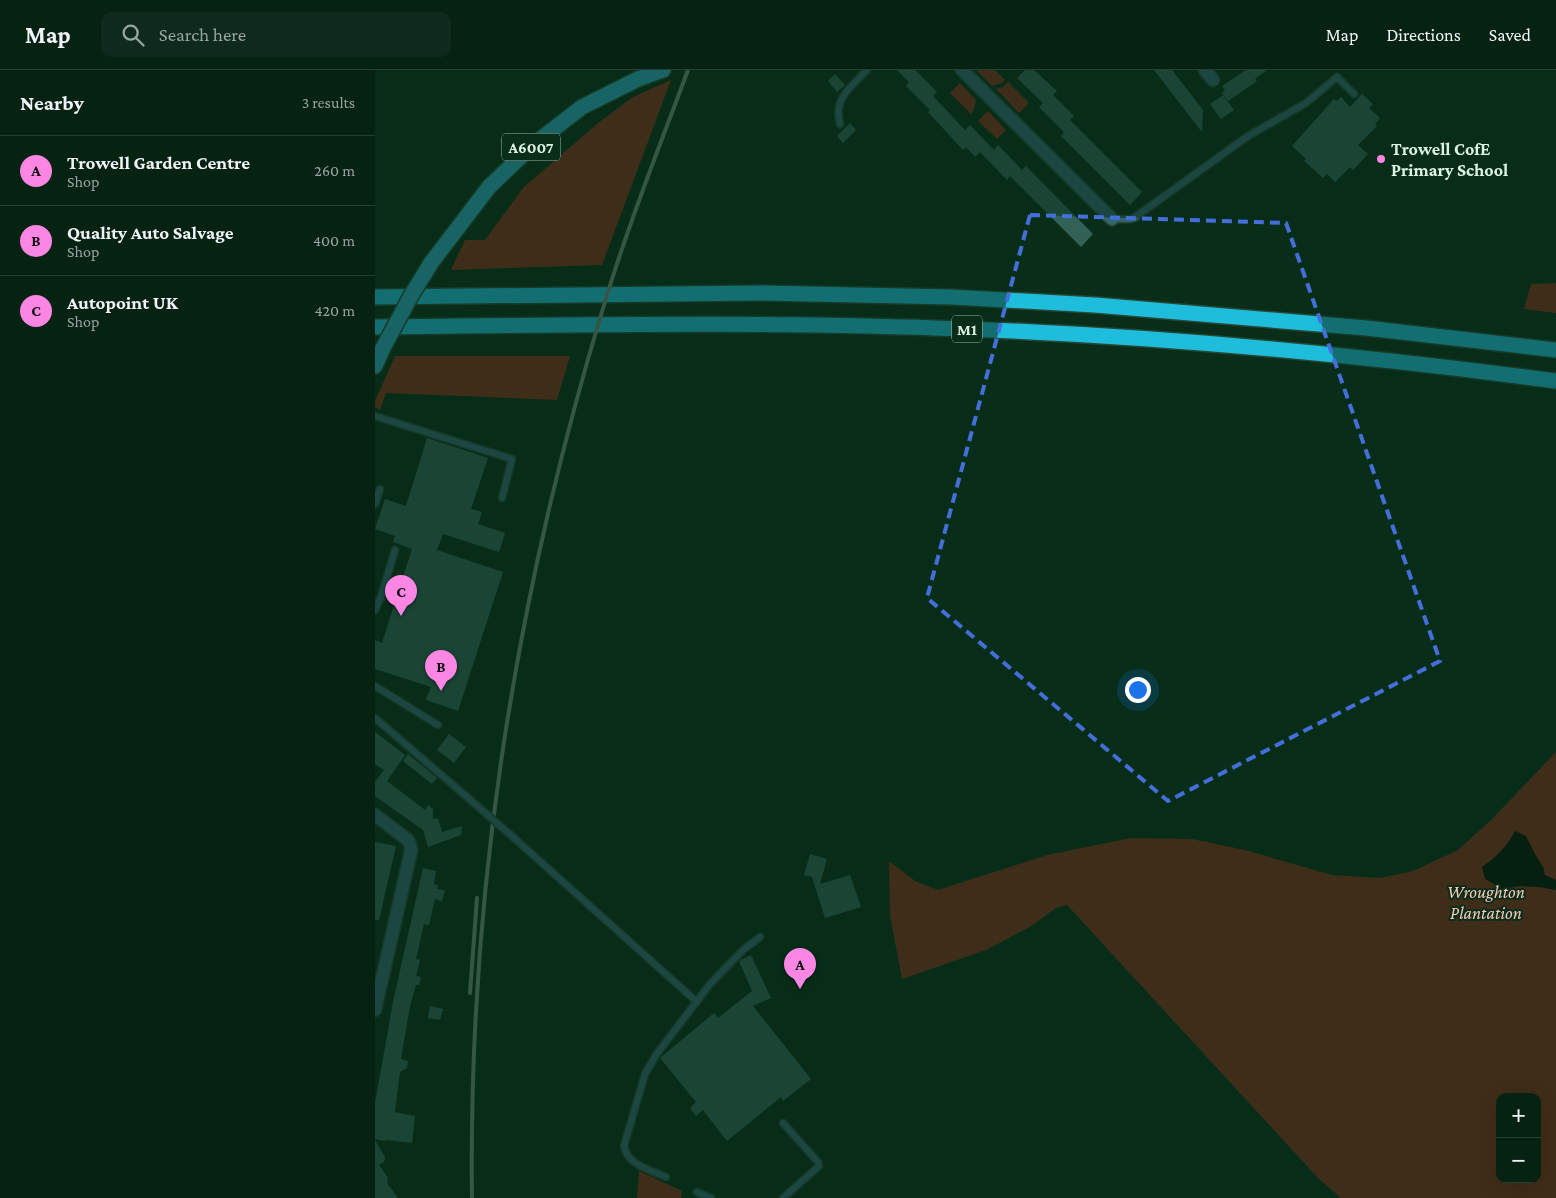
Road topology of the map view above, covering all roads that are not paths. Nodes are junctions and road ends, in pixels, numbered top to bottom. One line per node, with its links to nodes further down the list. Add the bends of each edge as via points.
1 (663, 70): 10 (main road, A6007, bridge, via 636,76 582,107 533,145 489,186 431,263)
2 (867, 70): 5 (lane, via 841,100 838,111)
3 (962, 70): 6 (street)
4 (1354, 94): 6 (lane, via 1337,77 1306,103 1249,136 1134,218)
5 (841, 124)
6 (1112, 219)
7 (375, 297): 9 (highway, M1, via 763,293 951,297 1095,305 1356,327)
8 (375, 327): 11 (highway, M1, via 687,323 965,328 1239,346)
9 (1556, 350)
10 (375, 366)
11 (1556, 381)
12 (375, 416): 14 (lane, via 512,459)
13 (379, 489): 15 (lane)
14 (502, 498)
15 (375, 504)
16 (395, 550): 17 (lane)
17 (375, 610)
18 (375, 686): 20 (lane)
19 (375, 718): 23 (lane, bridge)
20 (438, 725)
21 (375, 816): 24 (street, via 411,844)
22 (760, 937): 23 (lane, via 710,984)
23 (697, 1002): 26 (lane, via 645,1074 624,1146 631,1160)
24 (375, 1010)
25 (783, 1123): 29 (lane, via 819,1166)
26 (666, 1177)
27 (697, 1192): 28 (lane)
28 (711, 1198)
29 (783, 1198)

